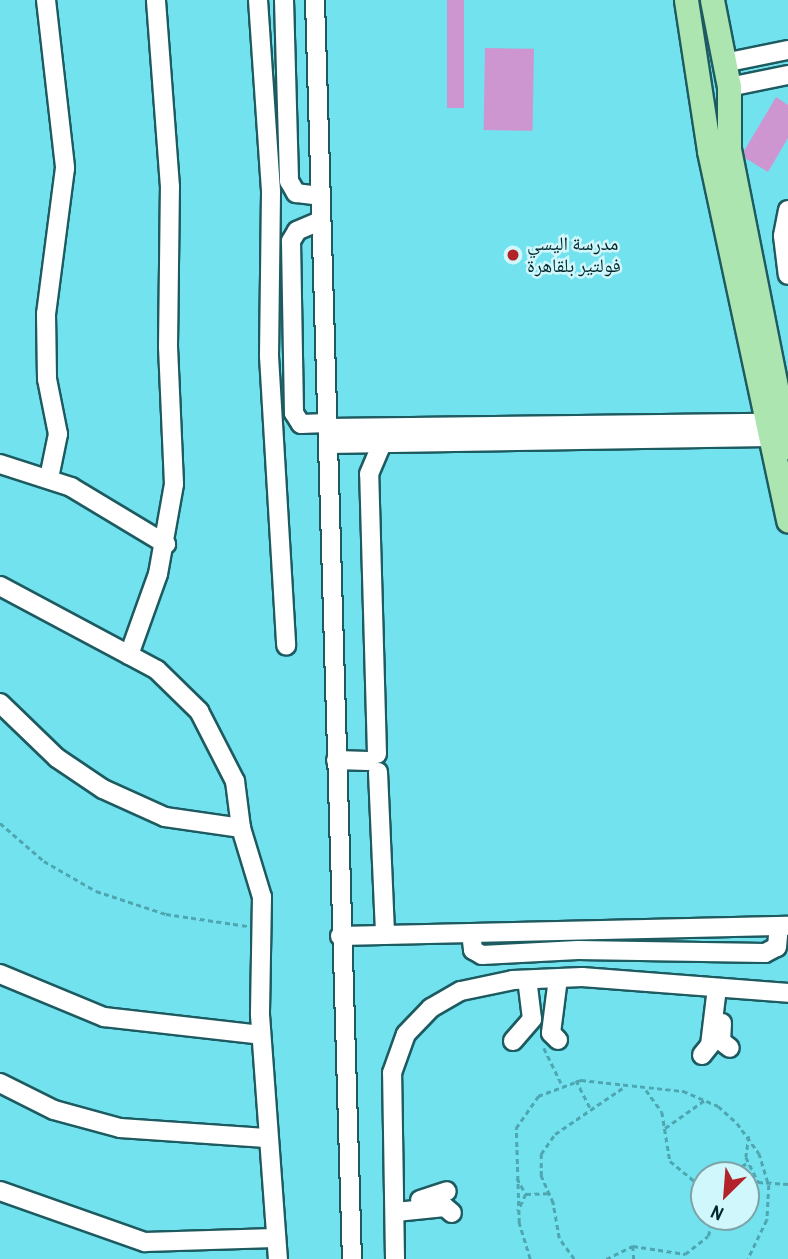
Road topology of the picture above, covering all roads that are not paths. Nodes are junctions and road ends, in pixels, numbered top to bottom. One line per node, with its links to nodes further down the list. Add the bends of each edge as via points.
1 (46, 0): 20 (street, via 65,168 46,314 47,379 58,433)
2 (156, 0): 22 (street, via 171,207 168,347 175,451)
3 (258, 0): 24 (street, via 271,193 269,356)
4 (284, 0): 12 (street, via 289,181 296,192)
5 (315, 0): 12 (street)
6 (686, 0): 17 (main road, via 709,151)
7 (712, 0): 9 (main road)
8 (788, 50): 9 (street)
9 (724, 63): 11 (main road)
10 (788, 75): 11 (street)
11 (729, 87): 17 (main road, via 729,149)
12 (319, 196): 14 (street)
13 (788, 210): 15 (street, via 783,236)
14 (320, 221): 16 (street); 16 (street, via 296,231 291,241 294,413 301,424)
15 (788, 275)
16 (327, 432): 17 (street); 18 (street); 27 (street)
17 (775, 436): 18 (street); 21 (main road)
18 (382, 444): 28 (street, via 369,474)
19 (0, 464): 20 (street)
20 (49, 478): 22 (street)
21 (788, 521)
22 (166, 544): 25 (street)
23 (0, 586): 25 (street, via 69,628)
24 (286, 646)
25 (129, 655): 29 (street, via 157,670 199,710 235,781)
26 (0, 703): 29 (street, via 57,758 103,789 173,819)
27 (336, 760): 28 (street); 33 (street)
28 (374, 762): 32 (street)
29 (241, 828): 40 (street, via 262,897)
30 (783, 926): 31 (street); 31 (street, via 777,947 765,953 578,950 479,955 472,948)
31 (471, 933): 32 (street)
32 (385, 935): 33 (street)
33 (340, 936): 35 (street)
34 (0, 974): 40 (street, via 104,1017)
35 (341, 975): 53 (street, via 330,998); 54 (street)
36 (558, 978): 37 (street); 38 (street); 41 (street, via 551,1033)
37 (527, 980): 42 (street, via 532,1019); 49 (street, via 461,991 431,1008 406,1034 392,1073)
38 (721, 988): 39 (street); 43 (street, via 721,1038); 44 (street, via 710,1045)
39 (788, 993)
40 (261, 1035): 46 (street)
41 (558, 1040)
42 (513, 1041)
43 (730, 1048)
44 (702, 1055)
45 (0, 1083): 46 (street, via 54,1110 120,1128)
46 (266, 1138): 51 (street, via 275,1171)
47 (0, 1191): 51 (street, via 145,1242)
48 (447, 1191): 49 (street, via 440,1197)
49 (396, 1207): 50 (street, via 445,1207); 55 (street)
50 (452, 1213)
51 (275, 1238): 52 (street)
52 (278, 1259)
53 (341, 1259)
54 (352, 1259)
55 (395, 1259)

